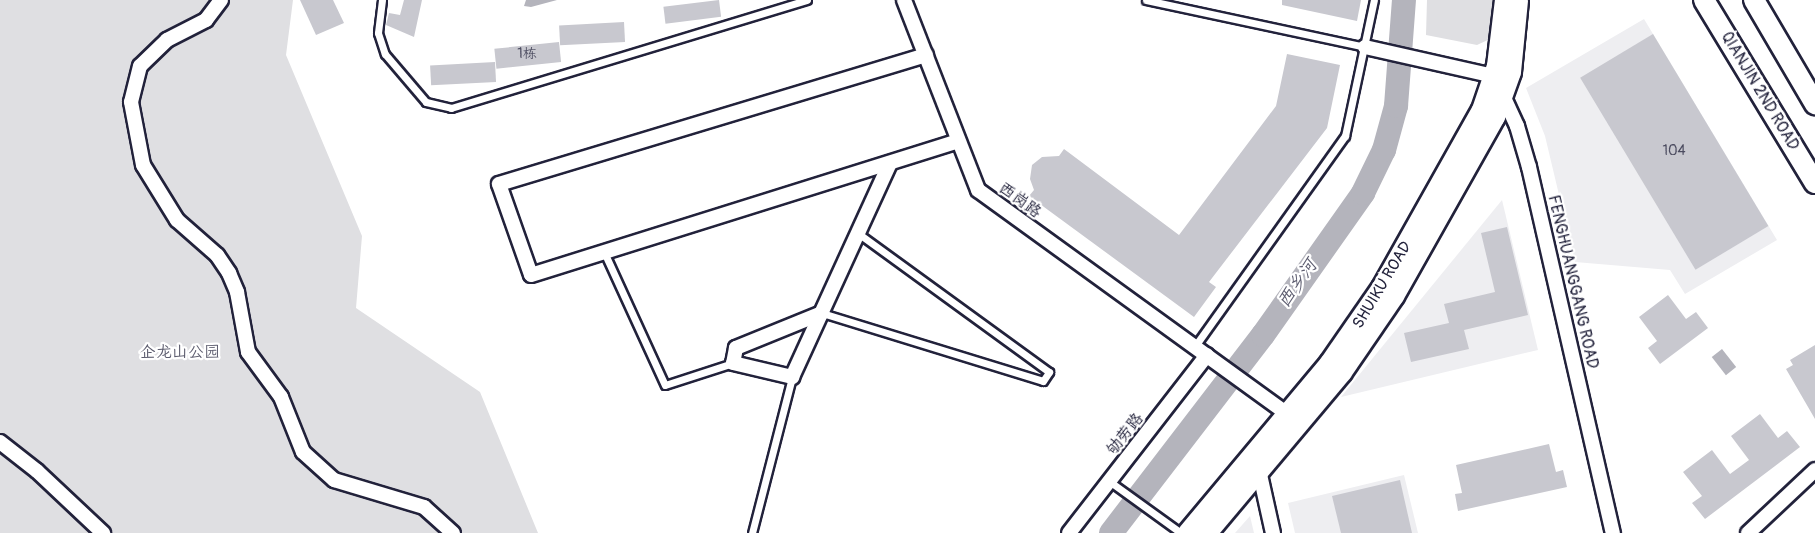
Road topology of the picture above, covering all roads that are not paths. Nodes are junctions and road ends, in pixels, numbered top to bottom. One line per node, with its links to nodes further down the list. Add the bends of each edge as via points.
1 (221, 0): 32 (street, via 206,20 167,40 140,66 131,102 143,165 177,220 217,255 229,273 237,292 248,352 281,397 303,452 334,480 424,507)
2 (382, 0): 3 (lane, via 378,33 385,54 426,102 451,108)
3 (807, 0)
4 (904, 0): 12 (street, 西岗路)
5 (1146, 0): 11 (lane)
6 (1374, 0): 11 (lane)
7 (1505, 0): 13 (main road, SHUIKU ROAD)
8 (1518, 0): 14 (main road, SHUIKU ROAD, via 1511,72)
9 (1704, 0): 18 (main road, QIANJIN 2ND ROAD)
10 (1754, 0): 15 (main road)
11 (1365, 47): 13 (street); 22 (lane, via 1346,136)
12 (926, 55): 16 (street, 西岗路); 20 (street, via 499,184 531,274)
13 (1494, 76): 14 (street, FENGHUANGGANG ROAD); 26 (main road, SHUIKU ROAD, via 1474,127 1382,288)
14 (1503, 95): 26 (main road, SHUIKU ROAD, via 1476,153 1394,296 1347,364); 39 (street, FENGHUANGGANG ROAD, via 1529,167)
15 (1815, 104)
16 (959, 141): 17 (street); 22 (street, 西岗路, via 978,190)
17 (890, 163): 19 (street); 20 (street)
18 (1815, 183)
19 (858, 233): 21 (street); 21 (lane, via 1050,372 1043,381)
20 (604, 252): 24 (lane, via 665,385)
21 (822, 313): 24 (street, via 736,348); 25 (street)
22 (1195, 346): 23 (street, 西岗路)
23 (1207, 355): 26 (street, 西岗路); 30 (street, 劬劳路)
24 (733, 363): 25 (street)
25 (792, 377): 33 (lane)
26 (1294, 418): 28 (main road, SHUIKU ROAD); 36 (main road, SHUIKU ROAD)
27 (0, 442): 31 (street)
28 (1259, 470): 37 (main road, SHUIKU ROAD); 38 (street)
29 (1815, 470): 40 (street)
30 (1113, 483): 34 (street, 劬劳路); 35 (lane)
31 (103, 533)
32 (453, 533)
33 (752, 533)
34 (1070, 533)
35 (1181, 533)
36 (1188, 533)
37 (1207, 533)
38 (1273, 533)
39 (1613, 533)
40 (1748, 533)

